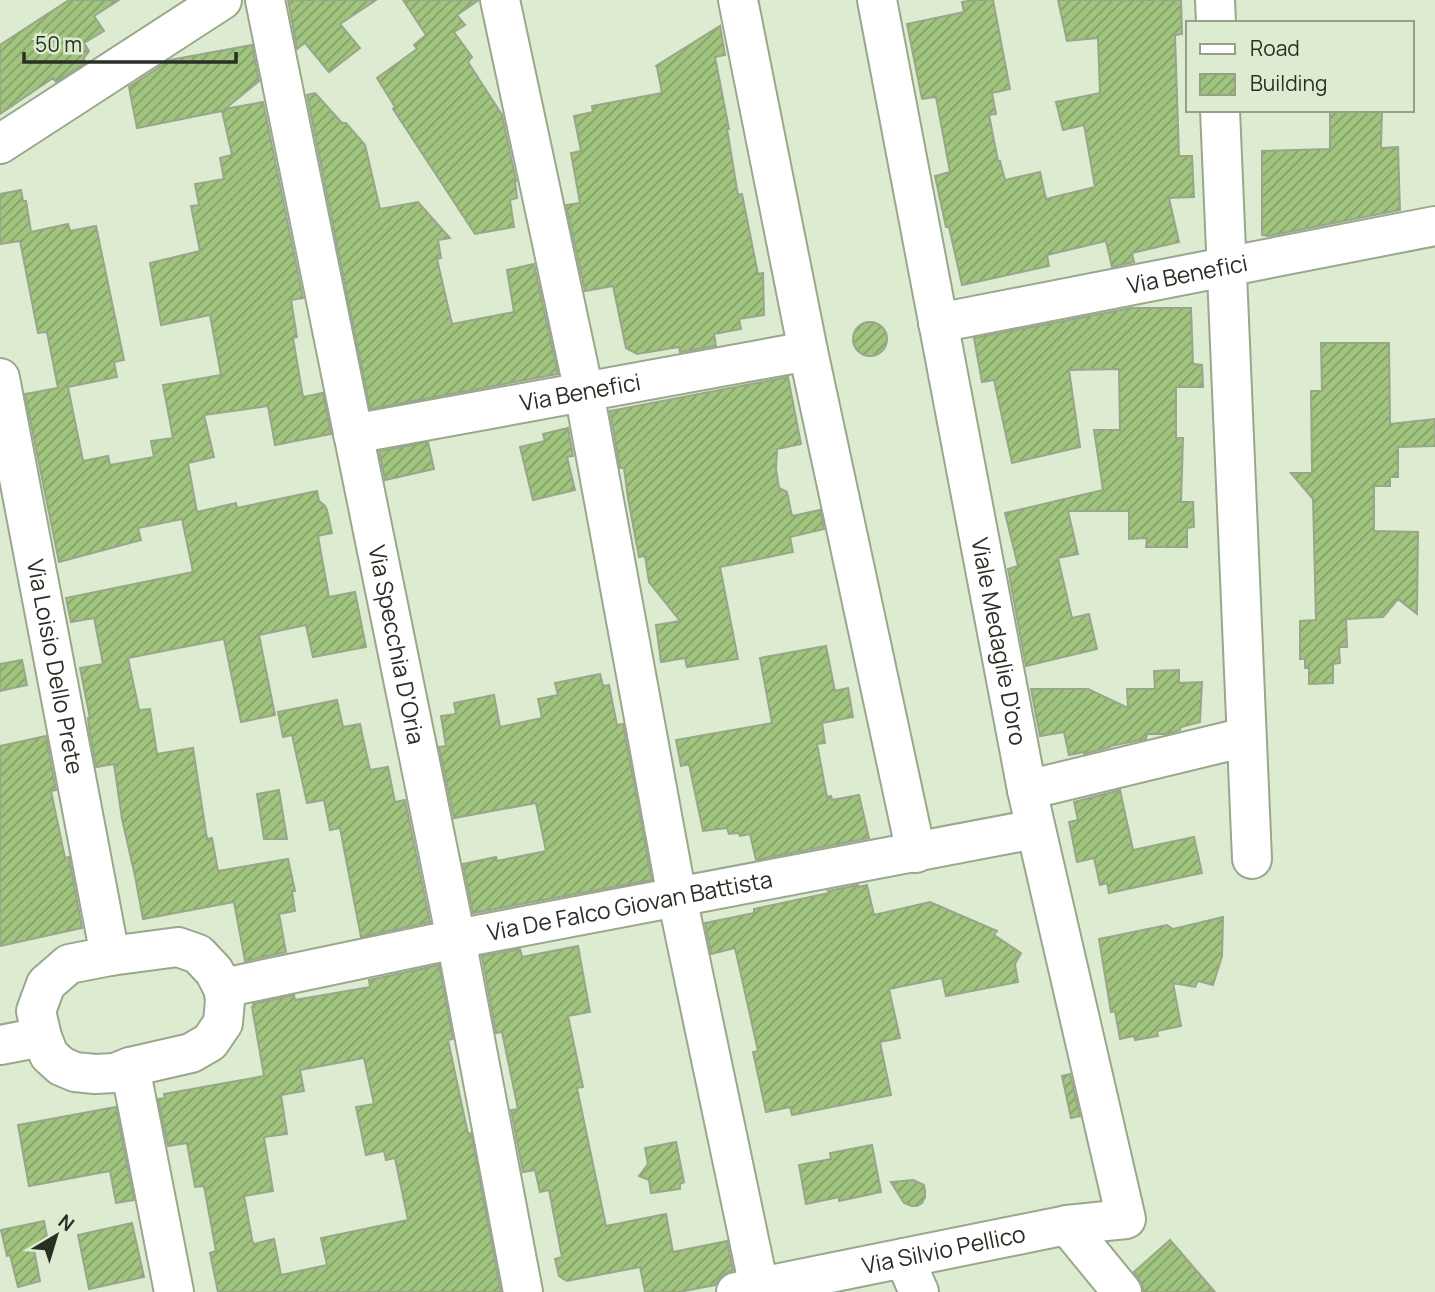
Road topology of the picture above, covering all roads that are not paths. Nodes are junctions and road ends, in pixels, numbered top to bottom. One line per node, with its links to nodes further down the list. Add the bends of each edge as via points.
1 (222, 0): 9 (street)
2 (265, 0): 16 (street, Via Specchia D'Oria)
3 (500, 0): 15 (street)
4 (738, 0): 13 (street)
5 (877, 0): 12 (street, Viale Medaglie D'oro)
6 (1215, 0): 7 (street)
7 (1216, 21)
8 (1220, 112): 11 (street)
9 (0, 144)
10 (1435, 226): 11 (street, Via Benefici)
11 (1227, 267): 12 (street, Via Benefici); 17 (street)
12 (938, 323): 18 (street, Viale Medaglie D'oro)
13 (808, 351): 15 (street, Via Benefici); 20 (street)
14 (0, 378): 24 (street, Via Loisio Dello Prete)
15 (584, 392): 16 (street, Via Benefici); 22 (street)
16 (354, 434): 23 (street, Via Specchia D'Oria)
17 (1246, 737): 18 (street); 21 (street)
18 (1027, 790): 19 (street, Viale Medaglie D'oro)
19 (1035, 829): 20 (street, Via De Falco Giovan Battista); 29 (street, Viale Medaglie D'oro, via 1126,1219)
20 (916, 853): 22 (street, Via De Falco Giovan Battista)
21 (1252, 859)
22 (677, 898): 23 (street, Via De Falco Giovan Battista); 31 (street)
23 (456, 939): 25 (street, Via De Falco Giovan Battista); 33 (street, Via Specchia D'Oria)
24 (110, 956): 25 (street, via 177,947 198,954); 26 (street, via 69,964 46,984 36,1011)
25 (223, 988): 28 (street, via 223,1023 211,1042 191,1053)
26 (42, 1037): 27 (street); 28 (street, via 49,1055 75,1072 115,1073)
27 (0, 1045)
28 (130, 1067): 32 (street)
29 (1066, 1225): 30 (street, Via Silvio Pellico); 35 (street)
30 (904, 1258): 31 (street, Via Silvio Pellico); 34 (street)
31 (752, 1290)
32 (174, 1292)
33 (523, 1292)
34 (919, 1292)
35 (1122, 1292)

